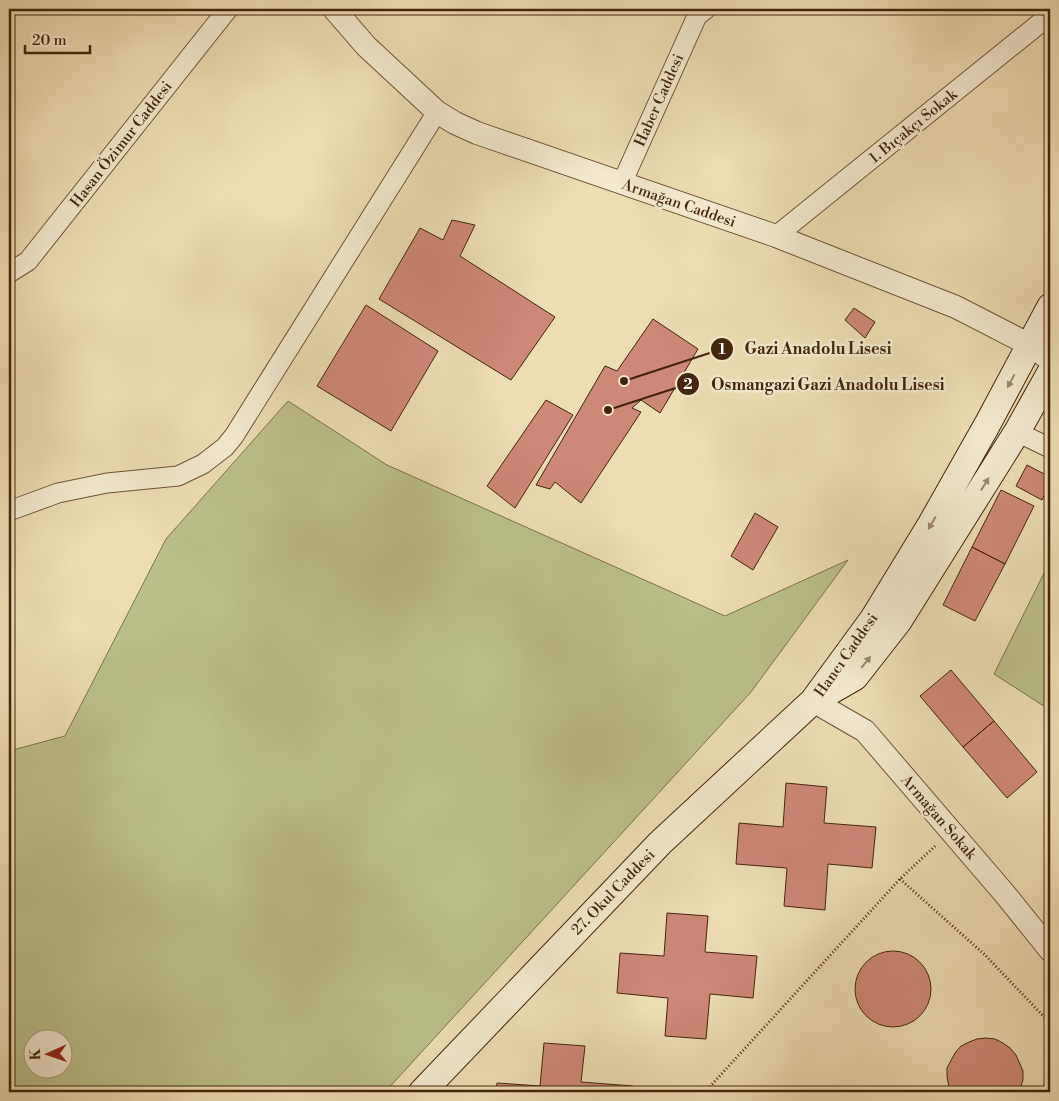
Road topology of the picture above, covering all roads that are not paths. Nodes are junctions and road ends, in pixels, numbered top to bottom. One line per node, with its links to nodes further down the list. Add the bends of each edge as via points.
1 (228, 9): 8 (street, Hasan Özimur Caddesi, via 28,261)
2 (334, 9): 5 (street, Armağan Caddesi, via 366,46)
3 (696, 11): 6 (street, Haber Caddesi)
4 (1050, 15): 7 (street, 1. Bıçakçı Sokak)
5 (437, 112): 6 (street, Armağan Caddesi, via 477,133); 14 (street, via 225,447 203,464 178,476 107,483 58,493)
6 (622, 183): 7 (street, Armağan Caddesi)
7 (776, 236): 10 (street, Armağan Caddesi, via 956,307)
8 (9, 273)
9 (1050, 307): 10 (main road, Hancı Caddesi)
10 (1040, 352): 15 (main road, Hancı Caddesi, one-way to 15, via 987,425 873,619)
11 (1050, 373): 12 (main road, Hancı Caddesi)
12 (1017, 432): 13 (street); 15 (main road, Hancı Caddesi, one-way to 12, via 855,676 898,622)
13 (1050, 448)
14 (9, 511)
15 (813, 701): 16 (street, Armağan Sokak, via 865,732); 17 (main road, 27. Okul Caddesi, via 660,844)
16 (1050, 950)
17 (422, 1092)

